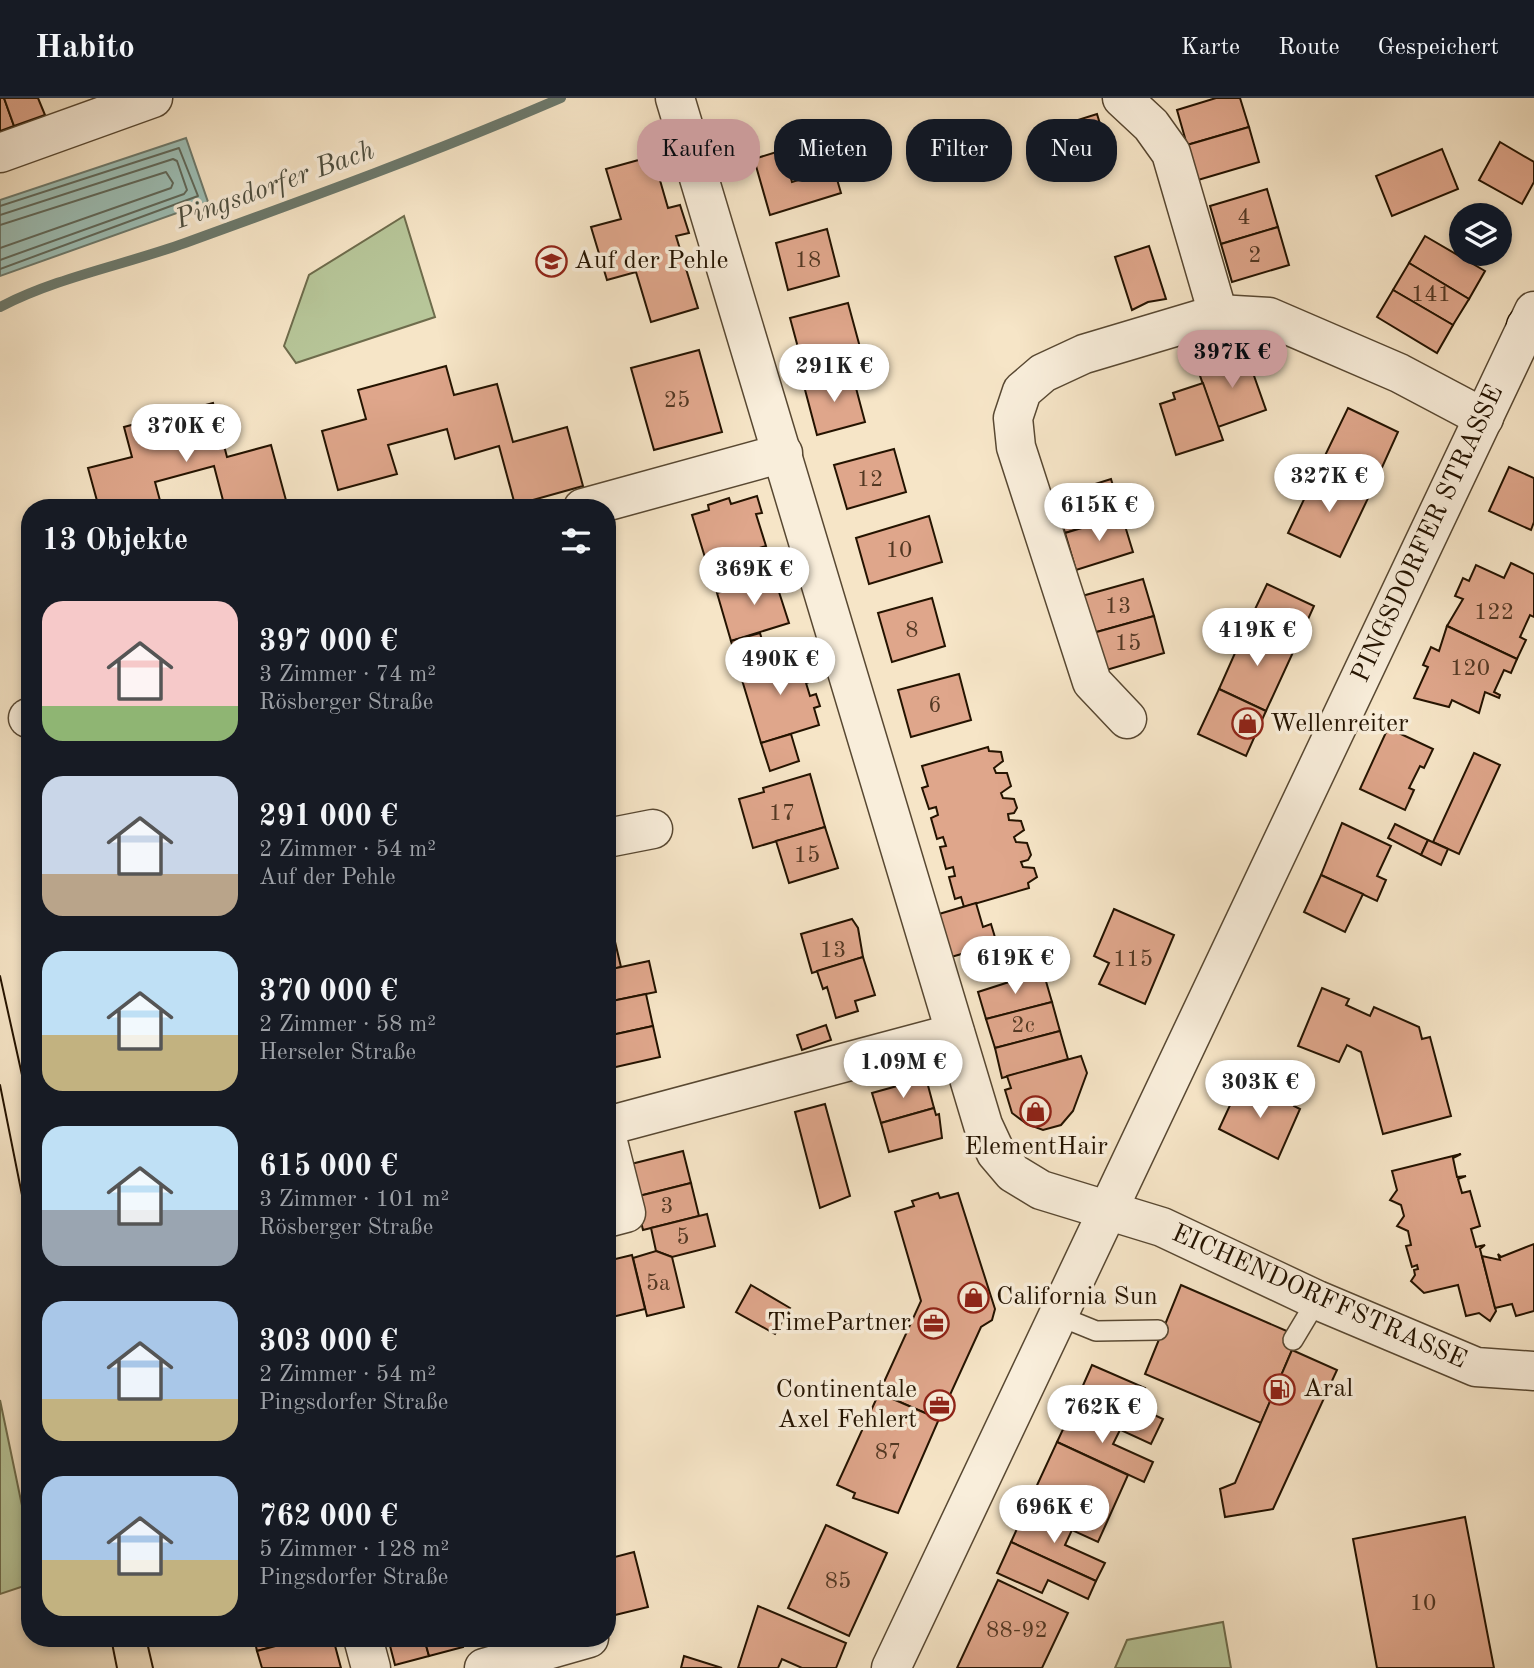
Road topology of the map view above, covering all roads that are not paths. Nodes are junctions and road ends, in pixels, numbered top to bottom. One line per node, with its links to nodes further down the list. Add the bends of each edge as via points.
1 (153, 98): 4 (street)
2 (675, 98): 8 (street)
3 (1122, 98): 5 (street, via 1151,125 1171,153)
4 (0, 153)
5 (1219, 314): 7 (street, via 1269,317 1399,373); 10 (street, via 1084,354 1043,373 1022,391 1013,418 1016,447 1092,682)
6 (1531, 320): 7 (street, PINGSDORFER STRASSE)
7 (1483, 418): 16 (street, PINGSDORFER STRASSE)
8 (783, 453): 9 (street); 13 (street)
9 (616, 499)
10 (1127, 719)
11 (653, 829): 12 (street)
12 (616, 836)
13 (956, 1033): 14 (street); 16 (street, via 996,1153 1013,1173 1041,1190)
14 (616, 1124)
15 (616, 1174): 17 (street, via 626,1213)
16 (1106, 1213): 18 (street, EICHENDORFFSTRASSE, via 1162,1227); 19 (street, PINGSDORFER STRASSE)
17 (616, 1216)
18 (1317, 1300): 21 (lane); 22 (street, EICHENDORFFSTRASSE, via 1476,1367)
19 (1059, 1316): 20 (lane, via 1096,1331); 27 (street, PINGSDORFER STRASSE)
20 (1158, 1330)
21 (1293, 1340)
22 (1534, 1371)
23 (365, 1647): 25 (street)
24 (558, 1647): 26 (street)
25 (371, 1668)
26 (484, 1668)
27 (891, 1668)

